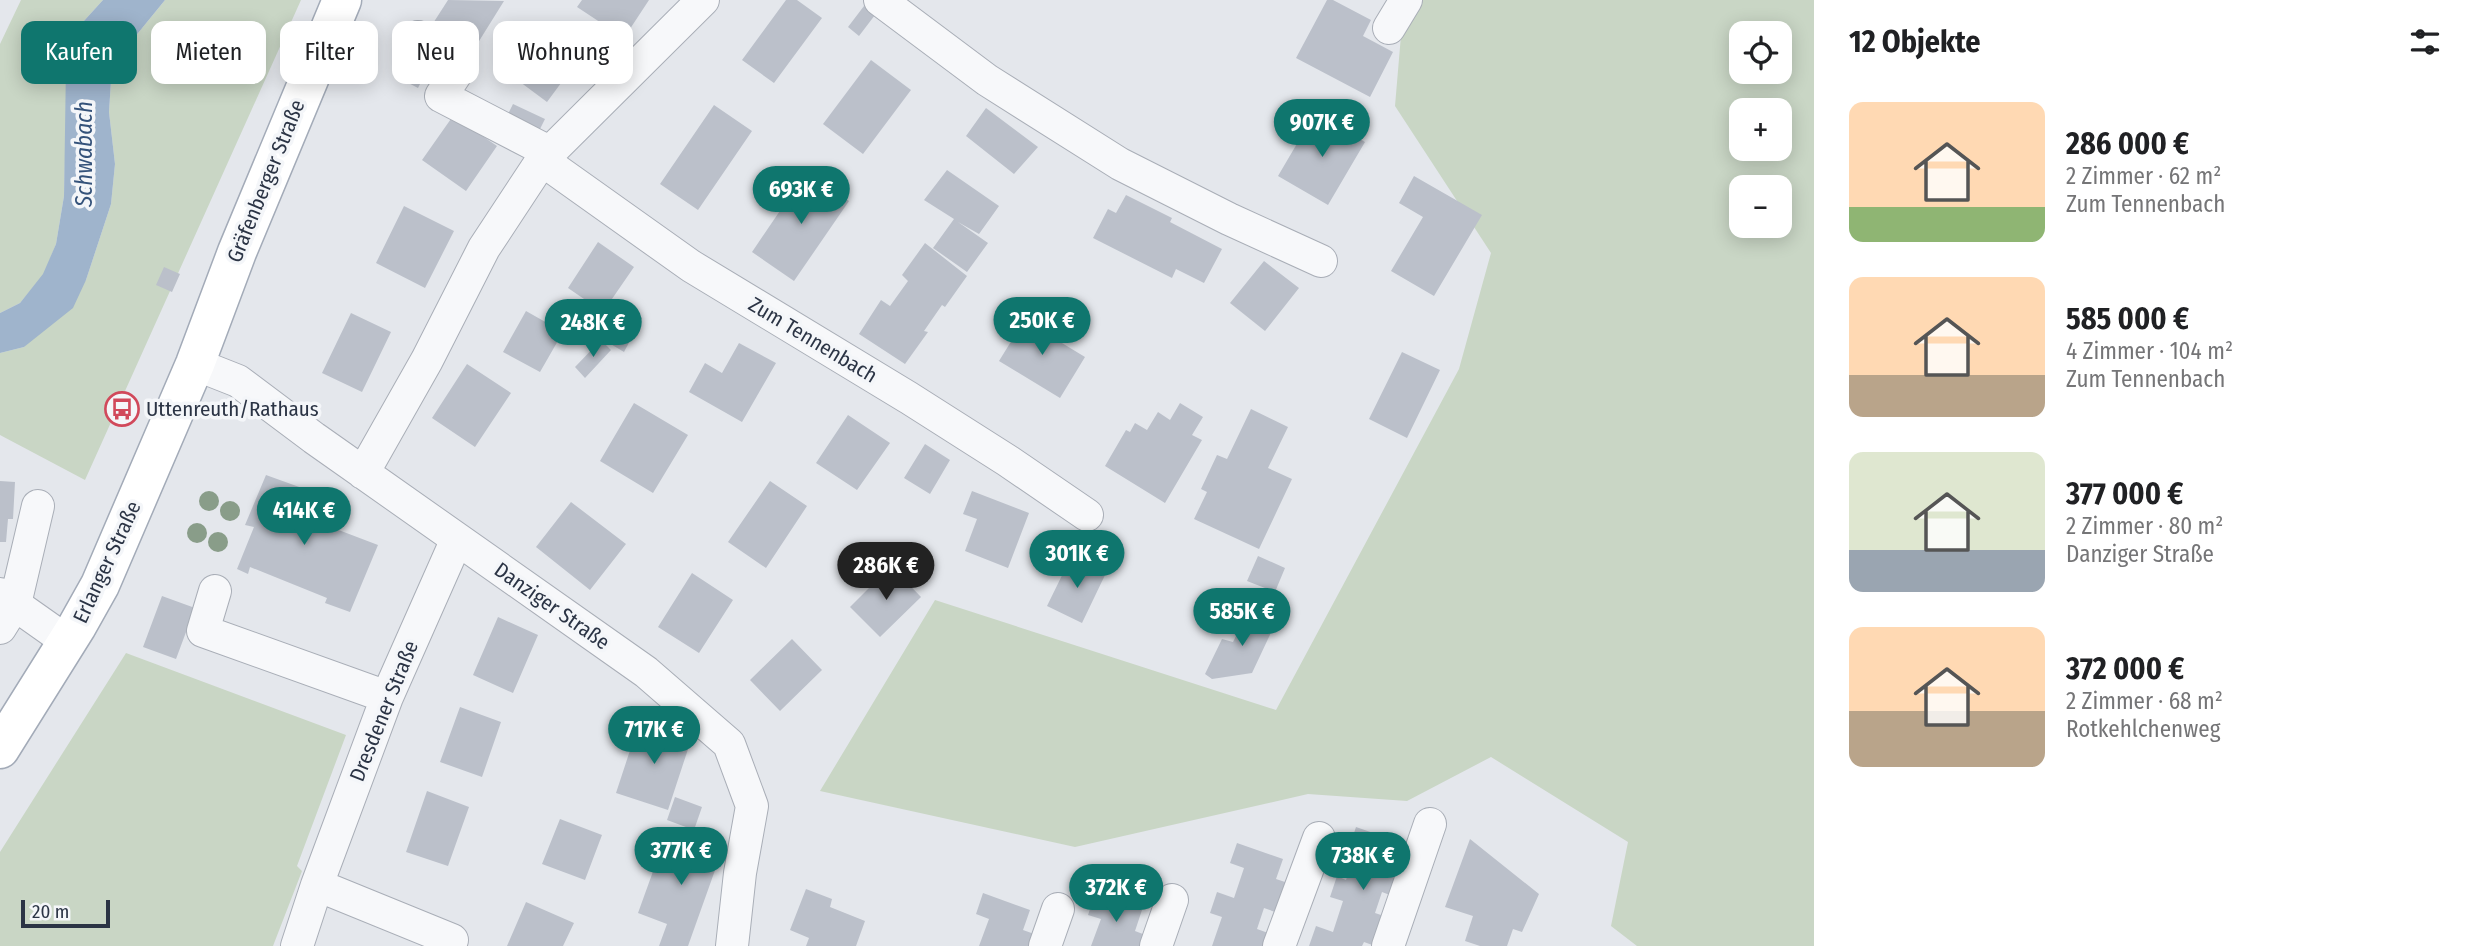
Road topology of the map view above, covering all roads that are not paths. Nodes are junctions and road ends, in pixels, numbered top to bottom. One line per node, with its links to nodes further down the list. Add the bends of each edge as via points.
1 (342, 0): 9 (main road, Gräfenberger Straße)
2 (703, 0): 7 (street)
3 (880, 0): 8 (street, via 987,80 1119,163)
4 (1406, 0): 5 (street)
5 (1389, 28)
6 (449, 84): 7 (street, Zum Tennenbach, via 441,96)
7 (546, 156): 10 (street, via 484,248); 12 (street, Zum Tennenbach, via 691,266 964,433)
8 (1321, 261)
9 (195, 364): 10 (street, Danziger Straße, via 238,381); 16 (main road, Erlanger Straße, via 100,585)
10 (363, 472): 13 (street, Danziger Straße)
11 (38, 506): 15 (street)
12 (1087, 515)
13 (457, 538): 17 (street, Dresdener Straße); 26 (street, Danziger Straße, via 646,672 729,744 752,806)
14 (215, 591): 17 (street, via 202,631)
15 (5, 609): 16 (street)
16 (68, 642): 18 (main road, Erlanger Straße)
17 (387, 697): 21 (street, Dresdener Straße)
18 (0, 749)
19 (1430, 824): 30 (street)
20 (1319, 838): 29 (street)
21 (317, 885): 24 (street); 25 (street, Dresdener Straße)
22 (1172, 900): 28 (street)
23 (1058, 909): 27 (street)
24 (452, 940)
25 (298, 946)
26 (732, 946)
27 (1045, 946)
28 (1156, 946)
29 (1279, 946)
30 (1388, 946)

